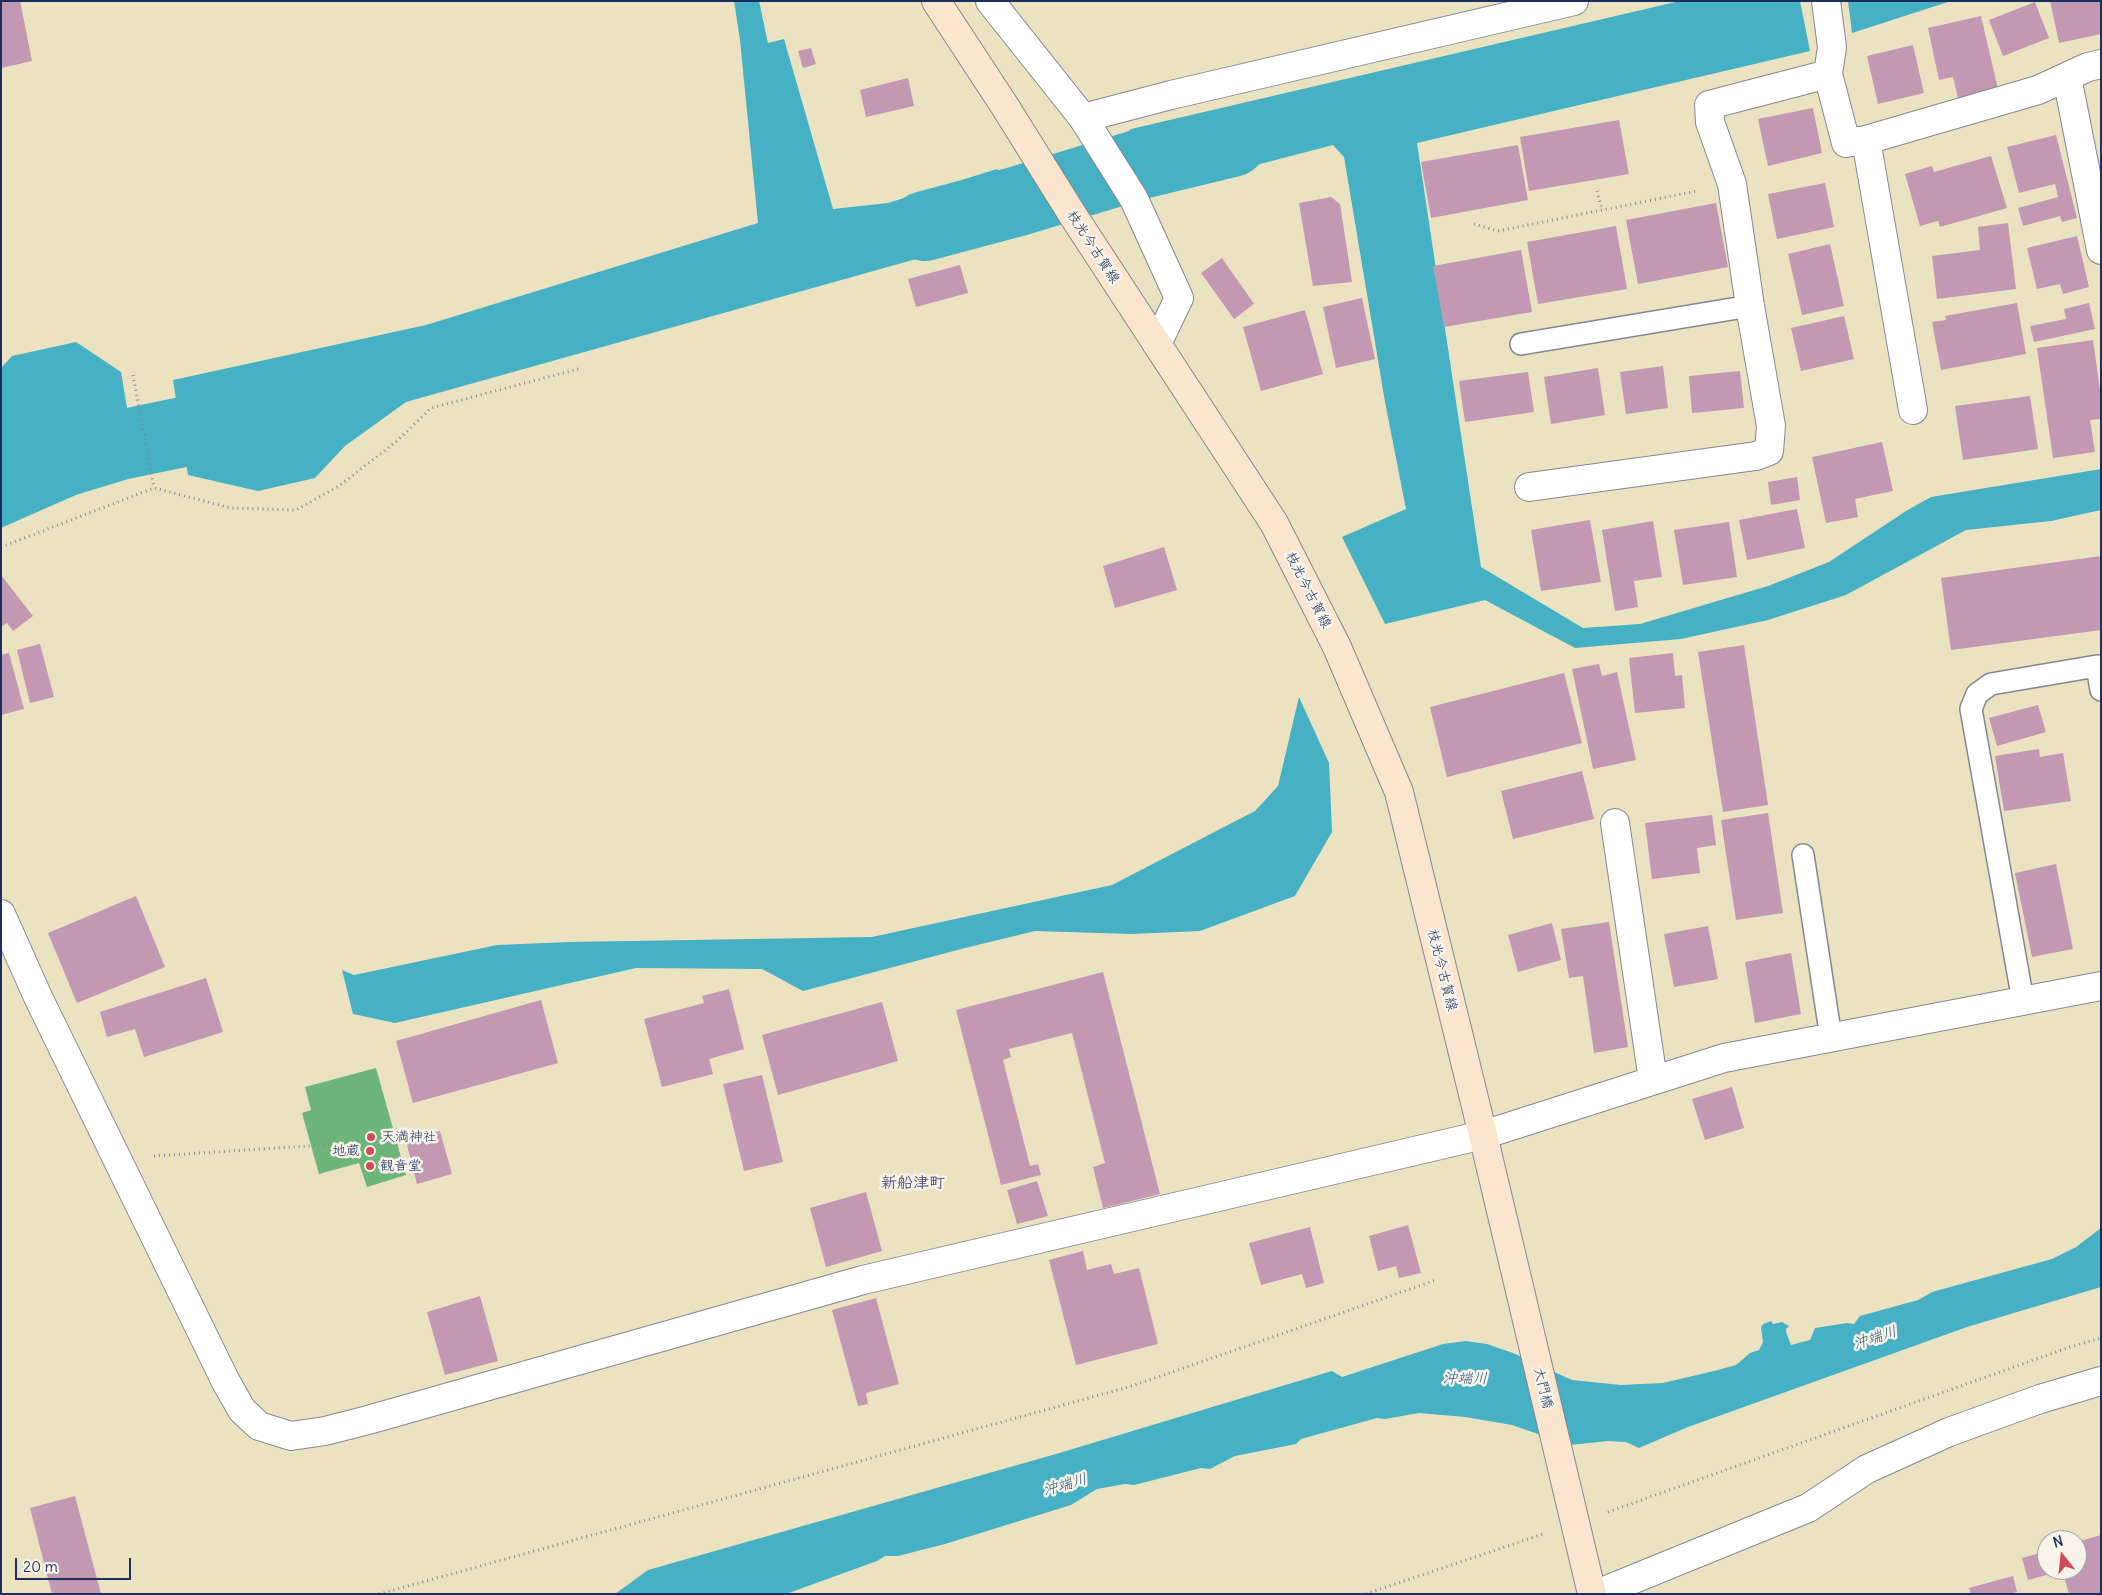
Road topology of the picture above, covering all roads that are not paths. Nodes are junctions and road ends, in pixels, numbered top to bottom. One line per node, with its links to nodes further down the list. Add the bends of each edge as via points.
1 (936, 1): 12 (main road, 枝光今古賀線)
2 (990, 1): 8 (street)
3 (1574, 1): 8 (street, via 1171,94)
4 (1826, 1): 6 (street, via 1832,47)
5 (2101, 64): 7 (street)
6 (1828, 74): 9 (street, via 1846,143); 11 (street, via 1709,105 1710,122 1732,184)
7 (2067, 77): 9 (street, via 2038,90); 10 (street)
8 (1088, 128): 12 (street, via 1134,199 1179,298)
9 (1866, 140): 14 (street)
10 (2101, 250)
11 (1750, 306): 13 (lane); 15 (street, via 1771,426 1769,451 1756,456)
12 (1157, 344): 24 (main road, 枝光今古賀線, via 1274,523 1336,647 1398,792)
13 (1521, 344)
14 (1913, 410)
15 (1530, 487)
16 (2101, 690): 21 (lane, via 2097,666 1991,684 1977,694 1971,709)
17 (1615, 823): 23 (street)
18 (1803, 855): 22 (lane)
19 (1, 914): 24 (street, via 38,997 226,1382 242,1410 259,1426 291,1436 368,1420 863,1280)
20 (2101, 986): 21 (street)
21 (2023, 1002): 22 (street)
22 (1831, 1038): 23 (street, via 1724,1058)
23 (1653, 1080): 24 (street)
24 (1483, 1135): 25 (main road, 枝光今古賀線)
25 (1510, 1253): 27 (main road, 大門橋, via 1564,1527)
26 (2101, 1381): 28 (street, via 1949,1432 1866,1469 1808,1508)
27 (1592, 1594)
28 (1597, 1594)

